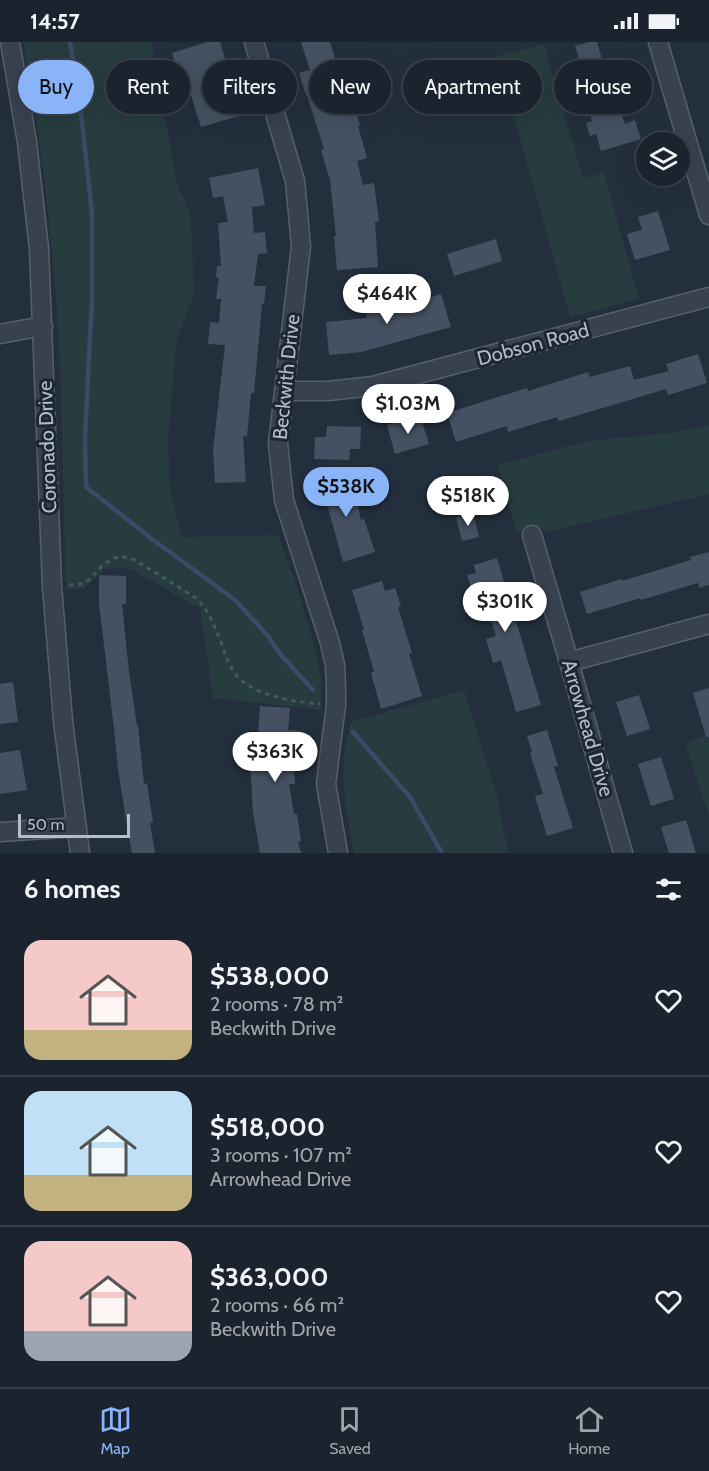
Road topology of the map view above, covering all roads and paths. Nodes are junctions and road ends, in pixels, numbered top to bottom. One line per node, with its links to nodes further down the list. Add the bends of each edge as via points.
1 (10, 42): 4 (street, Coronado Drive)
2 (254, 42): 9 (street, Beckwith Drive, via 295,181 301,246)
3 (658, 42): 5 (street)
4 (9, 86): 7 (street, Coronado Drive, via 27,142)
5 (709, 215)
6 (709, 297): 9 (street, Dobson Road, via 373,386)
7 (43, 326): 8 (street); 11 (street, Coronado Drive)
8 (0, 334)
9 (285, 392): 14 (street, Beckwith Drive, via 278,444 284,500 330,643)
10 (532, 535): 13 (street, Arrowhead Drive)
11 (52, 586): 14 (path, via 82,584 114,558 135,560 202,604 229,663 249,686 294,702); 15 (street, Coronado Drive)
12 (709, 624): 13 (street)
13 (569, 662): 19 (street, Arrowhead Drive)
14 (336, 705): 18 (street, Beckwith Drive, via 326,784)
15 (77, 827): 16 (street); 17 (street, Coronado Drive)
16 (0, 832)
17 (80, 853)
18 (338, 853)
19 (623, 853)

